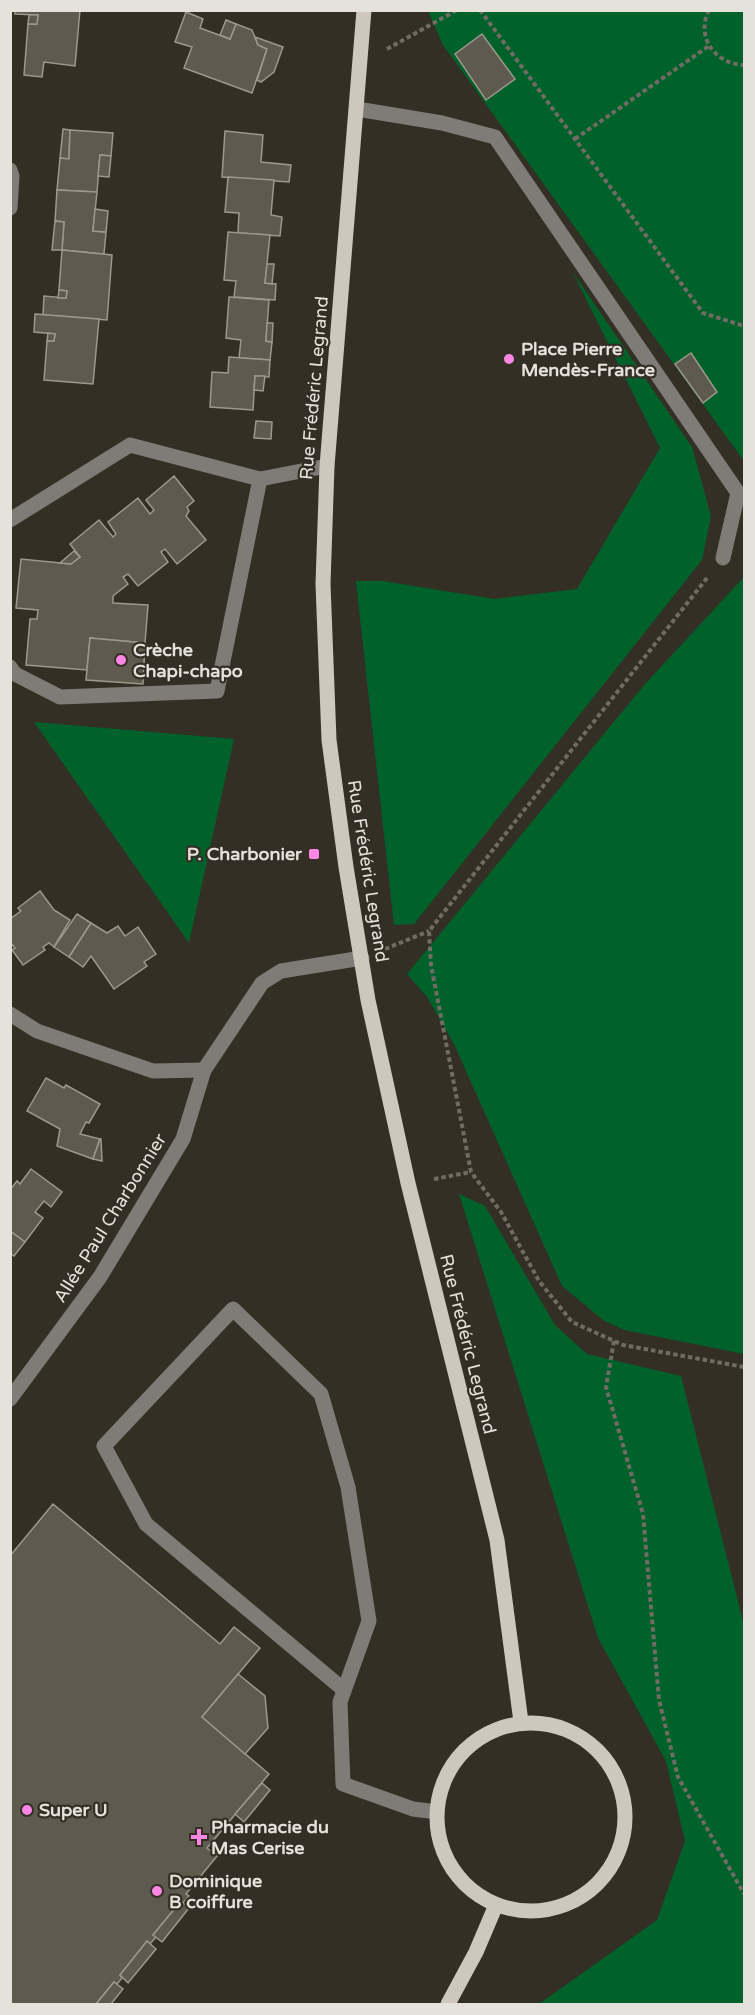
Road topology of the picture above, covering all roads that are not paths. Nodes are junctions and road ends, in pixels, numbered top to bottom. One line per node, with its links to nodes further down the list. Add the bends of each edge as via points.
1 (364, 10): 2 (main road, Rue Frédéric Legrand)
2 (357, 109): 5 (main road, Rue Frédéric Legrand); 8 (street, via 442,123 495,137 738,493)
3 (10, 170): 4 (street)
4 (10, 208)
5 (327, 466): 6 (street); 10 (main road, Rue Frédéric Legrand, via 323,584 329,740)
6 (260, 480): 7 (street, via 129,445); 9 (street, via 217,691 60,697 15,674)
7 (10, 520)
8 (723, 558)
9 (10, 667)
10 (362, 958): 12 (street, Allée Paul Charbonnier, via 281,971 262,983); 15 (main road, Rue Frédéric Legrand, via 408,1183 497,1540)
11 (10, 1014): 12 (street, via 37,1031 153,1071)
12 (204, 1070): 13 (street, Allée Paul Charbonnier, via 183,1138 100,1277)
13 (10, 1399)
14 (344, 1690): 14 (street, via 369,1621 345,1477 321,1394 233,1309 104,1446 146,1524); 16 (street, via 340,1702 343,1784 413,1809)
15 (520, 1722): 16 (main road, via 490,1731 464,1748 446,1774); 17 (main road, via 552,1724 582,1737 605,1758 620,1786 625,1816 621,1847 606,1874 584,1895 556,1908 526,1911)
16 (437, 1812): 17 (main road, via 438,1836 450,1866 470,1889)
17 (496, 1905): 18 (main road)
18 (448, 2004)

